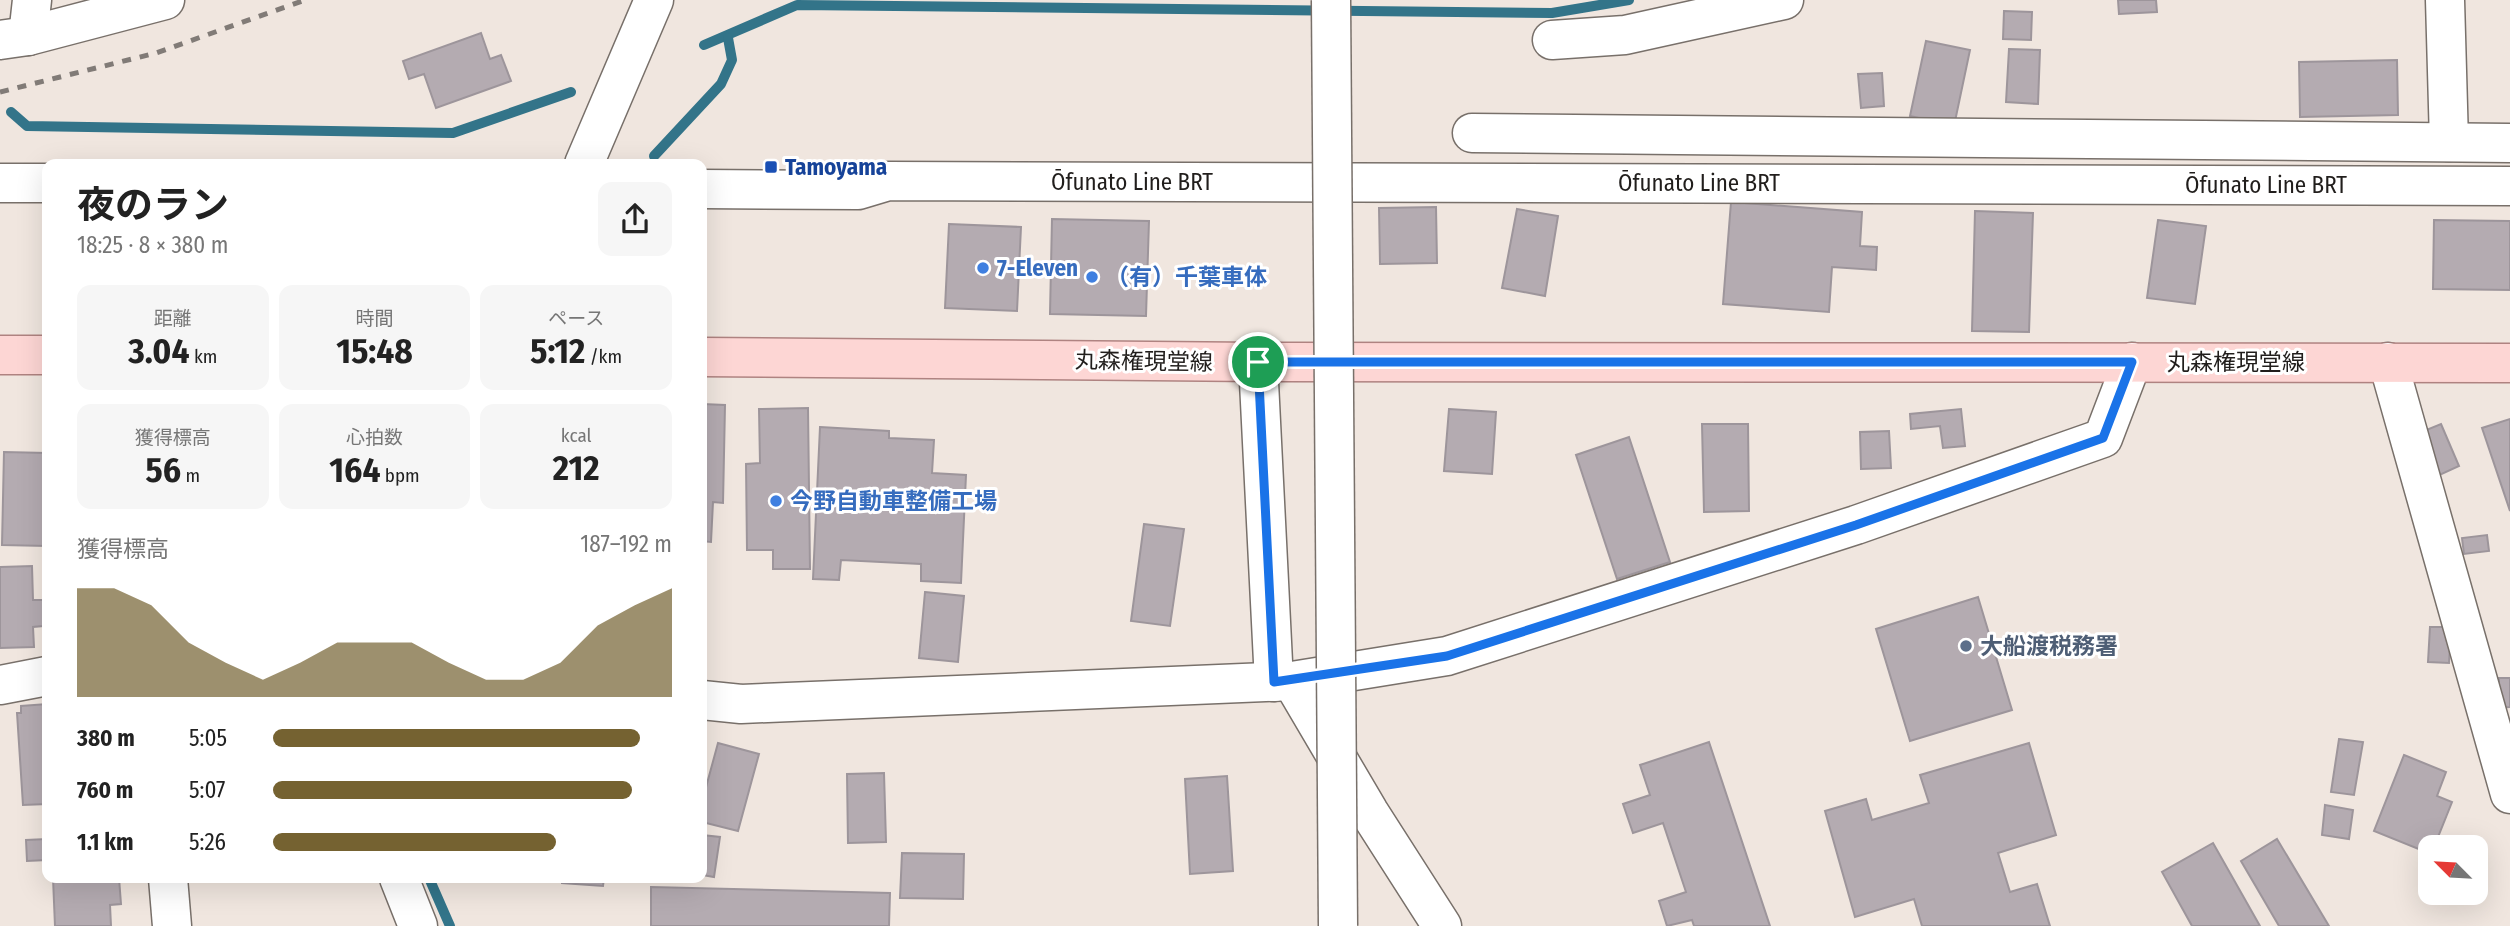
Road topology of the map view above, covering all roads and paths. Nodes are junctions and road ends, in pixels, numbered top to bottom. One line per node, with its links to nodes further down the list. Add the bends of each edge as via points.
1 (165, 0): 6 (street)
2 (654, 0): 11 (street)
3 (1331, 0): 34 (street, bridge)
4 (1784, 0): 7 (street, via 1625,35)
5 (2445, 0): 9 (street)
6 (20, 26)
7 (1552, 40)
8 (1472, 133): 9 (street)
9 (2449, 142): 10 (street)
10 (2510, 143)
11 (586, 159)
12 (707, 170): 13 (street, Ōfunato Line BRT, via 858,171)
13 (888, 181): 16 (street, Ōfunato Line BRT); 17 (street, Ōfunato Line BRT, via 858,190)
14 (0, 183): 15 (street)
15 (42, 183)
16 (2510, 186)
17 (707, 189)
18 (0, 355): 19 (main road)
19 (42, 355)
20 (707, 357): 21 (main road, 丸森権現堂線)
21 (1258, 362): 22 (main road, 丸森権現堂線); 26 (street)
22 (2132, 362): 23 (main road, 丸森権現堂線); 26 (street, via 2103,438 1856,525 1447,656)
23 (2388, 362): 24 (main road, 丸森権現堂線); 29 (street)
24 (2510, 363)
25 (42, 677): 27 (street)
26 (1283, 681): 28 (street, via 741,704); 35 (street)
27 (0, 685)
28 (707, 701)
29 (2510, 794)
30 (168, 883): 32 (street)
31 (401, 883): 33 (street)
32 (172, 926)
33 (418, 926)
34 (1338, 926)
35 (1442, 926)

